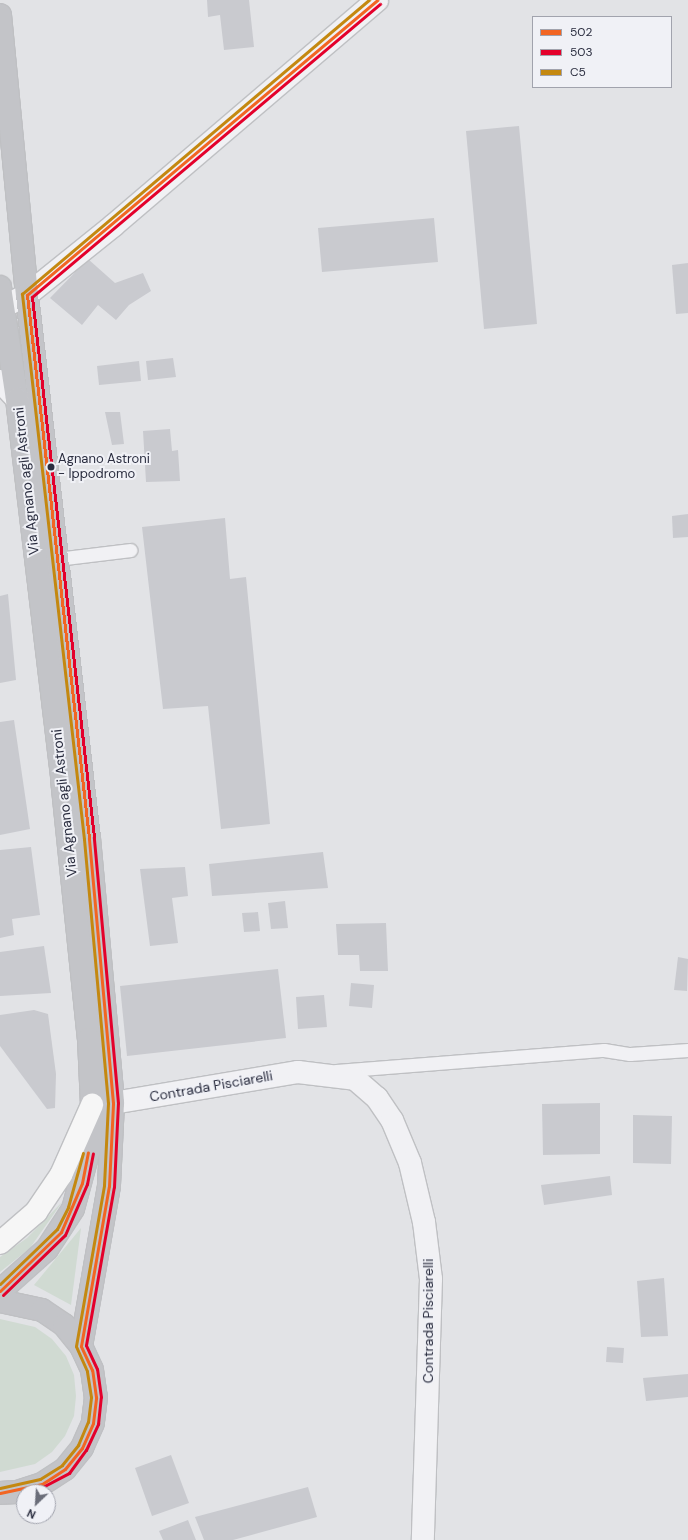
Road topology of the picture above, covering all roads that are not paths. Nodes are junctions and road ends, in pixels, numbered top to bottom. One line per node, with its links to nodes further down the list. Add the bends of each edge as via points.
1 (377, 0): 3 (street)
2 (0, 15): 3 (main road, Via Agnano agli Astroni)
3 (27, 295): 4 (street); 8 (main road, Via Agnano agli Astroni)
4 (1, 297): 6 (main road, Via Agnano agli Astroni)
5 (0, 381): 6 (street)
6 (17, 400): 11 (main road, Via Agnano agli Astroni, via 78,932)
7 (130, 550): 8 (lane)
8 (57, 559): 11 (main road, Via Agnano agli Astroni)
9 (688, 1050): 10 (lane, via 630,1054 604,1050 364,1066)
10 (325, 1072): 11 (street, Contrada Pisciarelli, via 264,1076); 17 (street, Contrada Pisciarelli, via 354,1079 381,1103 410,1163 424,1222 431,1279)
11 (103, 1104): 12 (highway, via 36,1212); 13 (main road, Via Agnano agli Astroni, via 73,1209 47,1249); 15 (main road, Via Agnano agli Astroni, via 109,1186)
12 (0, 1243)
13 (0, 1291)
14 (0, 1301): 15 (main road, via 42,1310 64,1325)
15 (81, 1346): 16 (main road, via 92,1370 96,1397 93,1423 82,1448 65,1469 42,1484 17,1492)
16 (0, 1493)
17 (423, 1540)

